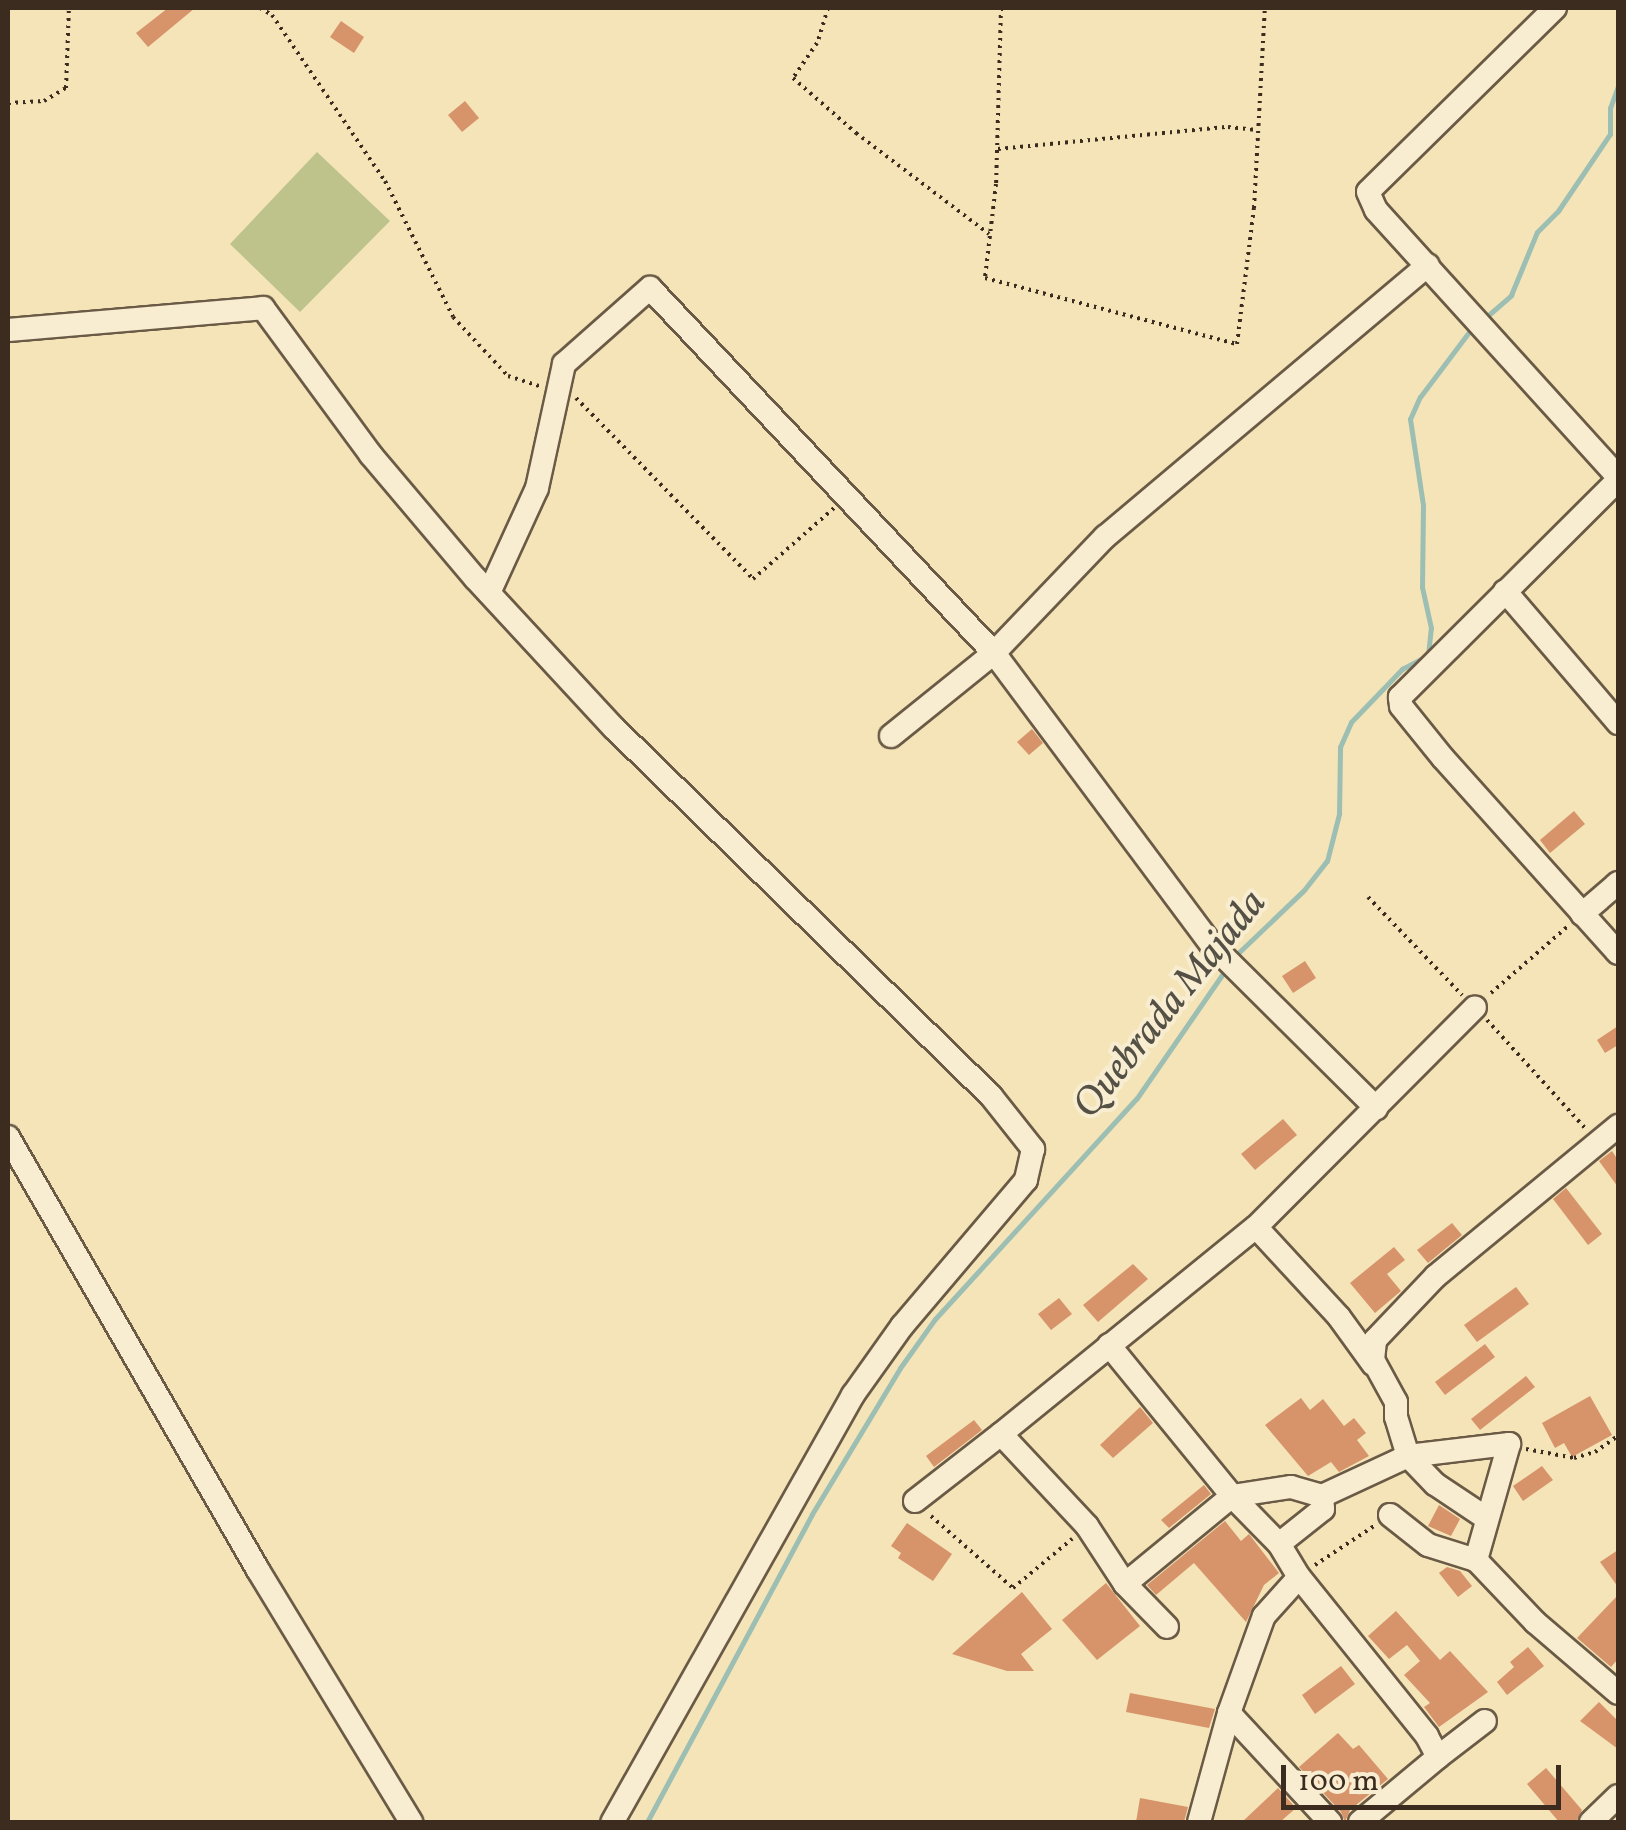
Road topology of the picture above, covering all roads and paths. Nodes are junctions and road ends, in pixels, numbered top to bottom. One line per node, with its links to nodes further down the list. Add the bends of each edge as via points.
1 (69, 8): 7 (path, via 66,88 44,101)
2 (260, 8): 13 (path, via 272,15 385,182 452,317 508,376)
3 (828, 8): 10 (path, via 818,43 793,78)
4 (1000, 8): 9 (path)
5 (1265, 8): 8 (path)
6 (1555, 8): 11 (street, via 1368,192 1376,210)
7 (8, 103)
8 (1257, 130): 9 (path); 10 (path, via 1237,344 986,278)
9 (997, 149): 10 (path)
10 (989, 234)
11 (1428, 265): 14 (street); 18 (street, via 1105,538)
12 (8, 330): 17 (street, via 262,308 371,455)
13 (556, 391): 15 (path, via 575,396 753,579); 15 (street, via 564,364 650,288); 17 (street, via 537,488)
14 (1618, 479): 16 (street)
15 (848, 496): 18 (street)
16 (1505, 591): 19 (street); 23 (street, via 1403,690 1400,706)
17 (489, 593): 54 (street, via 614,728 991,1096 1033,1149 1026,1180 902,1326 853,1395)
18 (994, 653): 20 (street); 26 (street, via 1221,954)
19 (1618, 723)
20 (891, 736)
21 (1618, 883): 23 (street)
22 (1368, 896): 25 (path)
23 (1582, 914): 24 (street); 25 (path)
24 (1618, 953)
25 (1475, 1007): 26 (street); 29 (path)
26 (1376, 1108): 30 (street)
27 (1618, 1126): 29 (street)
28 (8, 1136): 53 (street)
29 (1598, 1142): 32 (street, via 1420,1290 1377,1337)
30 (1256, 1227): 31 (street); 32 (street)
31 (1109, 1345): 33 (street); 37 (street)
32 (1375, 1367): 36 (street, via 1396,1402)
33 (1001, 1434): 39 (street); 42 (street)
34 (1618, 1436): 35 (path, via 1574,1458)
35 (1509, 1444): 36 (street); 41 (street)
36 (1408, 1456): 38 (street); 41 (street)
37 (1232, 1496): 38 (street, via 1291,1487); 43 (street); 46 (street)
38 (1322, 1496): 43 (street, via 1324,1510)
39 (915, 1502): 42 (path, via 1013,1588)
40 (1390, 1515): 44 (street, via 1428,1545); 45 (path)
41 (1486, 1518): 44 (street)
42 (1088, 1526): 46 (street)
43 (1279, 1544): 45 (street)
44 (1476, 1560): 48 (street)
45 (1300, 1577): 49 (street, via 1264,1616); 51 (street)
46 (1125, 1584): 47 (street)
47 (1167, 1627)
48 (1618, 1693)
49 (1229, 1713): 55 (street); 56 (street)
50 (1485, 1722): 51 (street)
51 (1438, 1757): 57 (street)
52 (1618, 1796): 58 (street)
53 (411, 1822)
54 (612, 1822)
55 (1199, 1822)
56 (1330, 1822)
57 (1360, 1822)
58 (1591, 1822)

